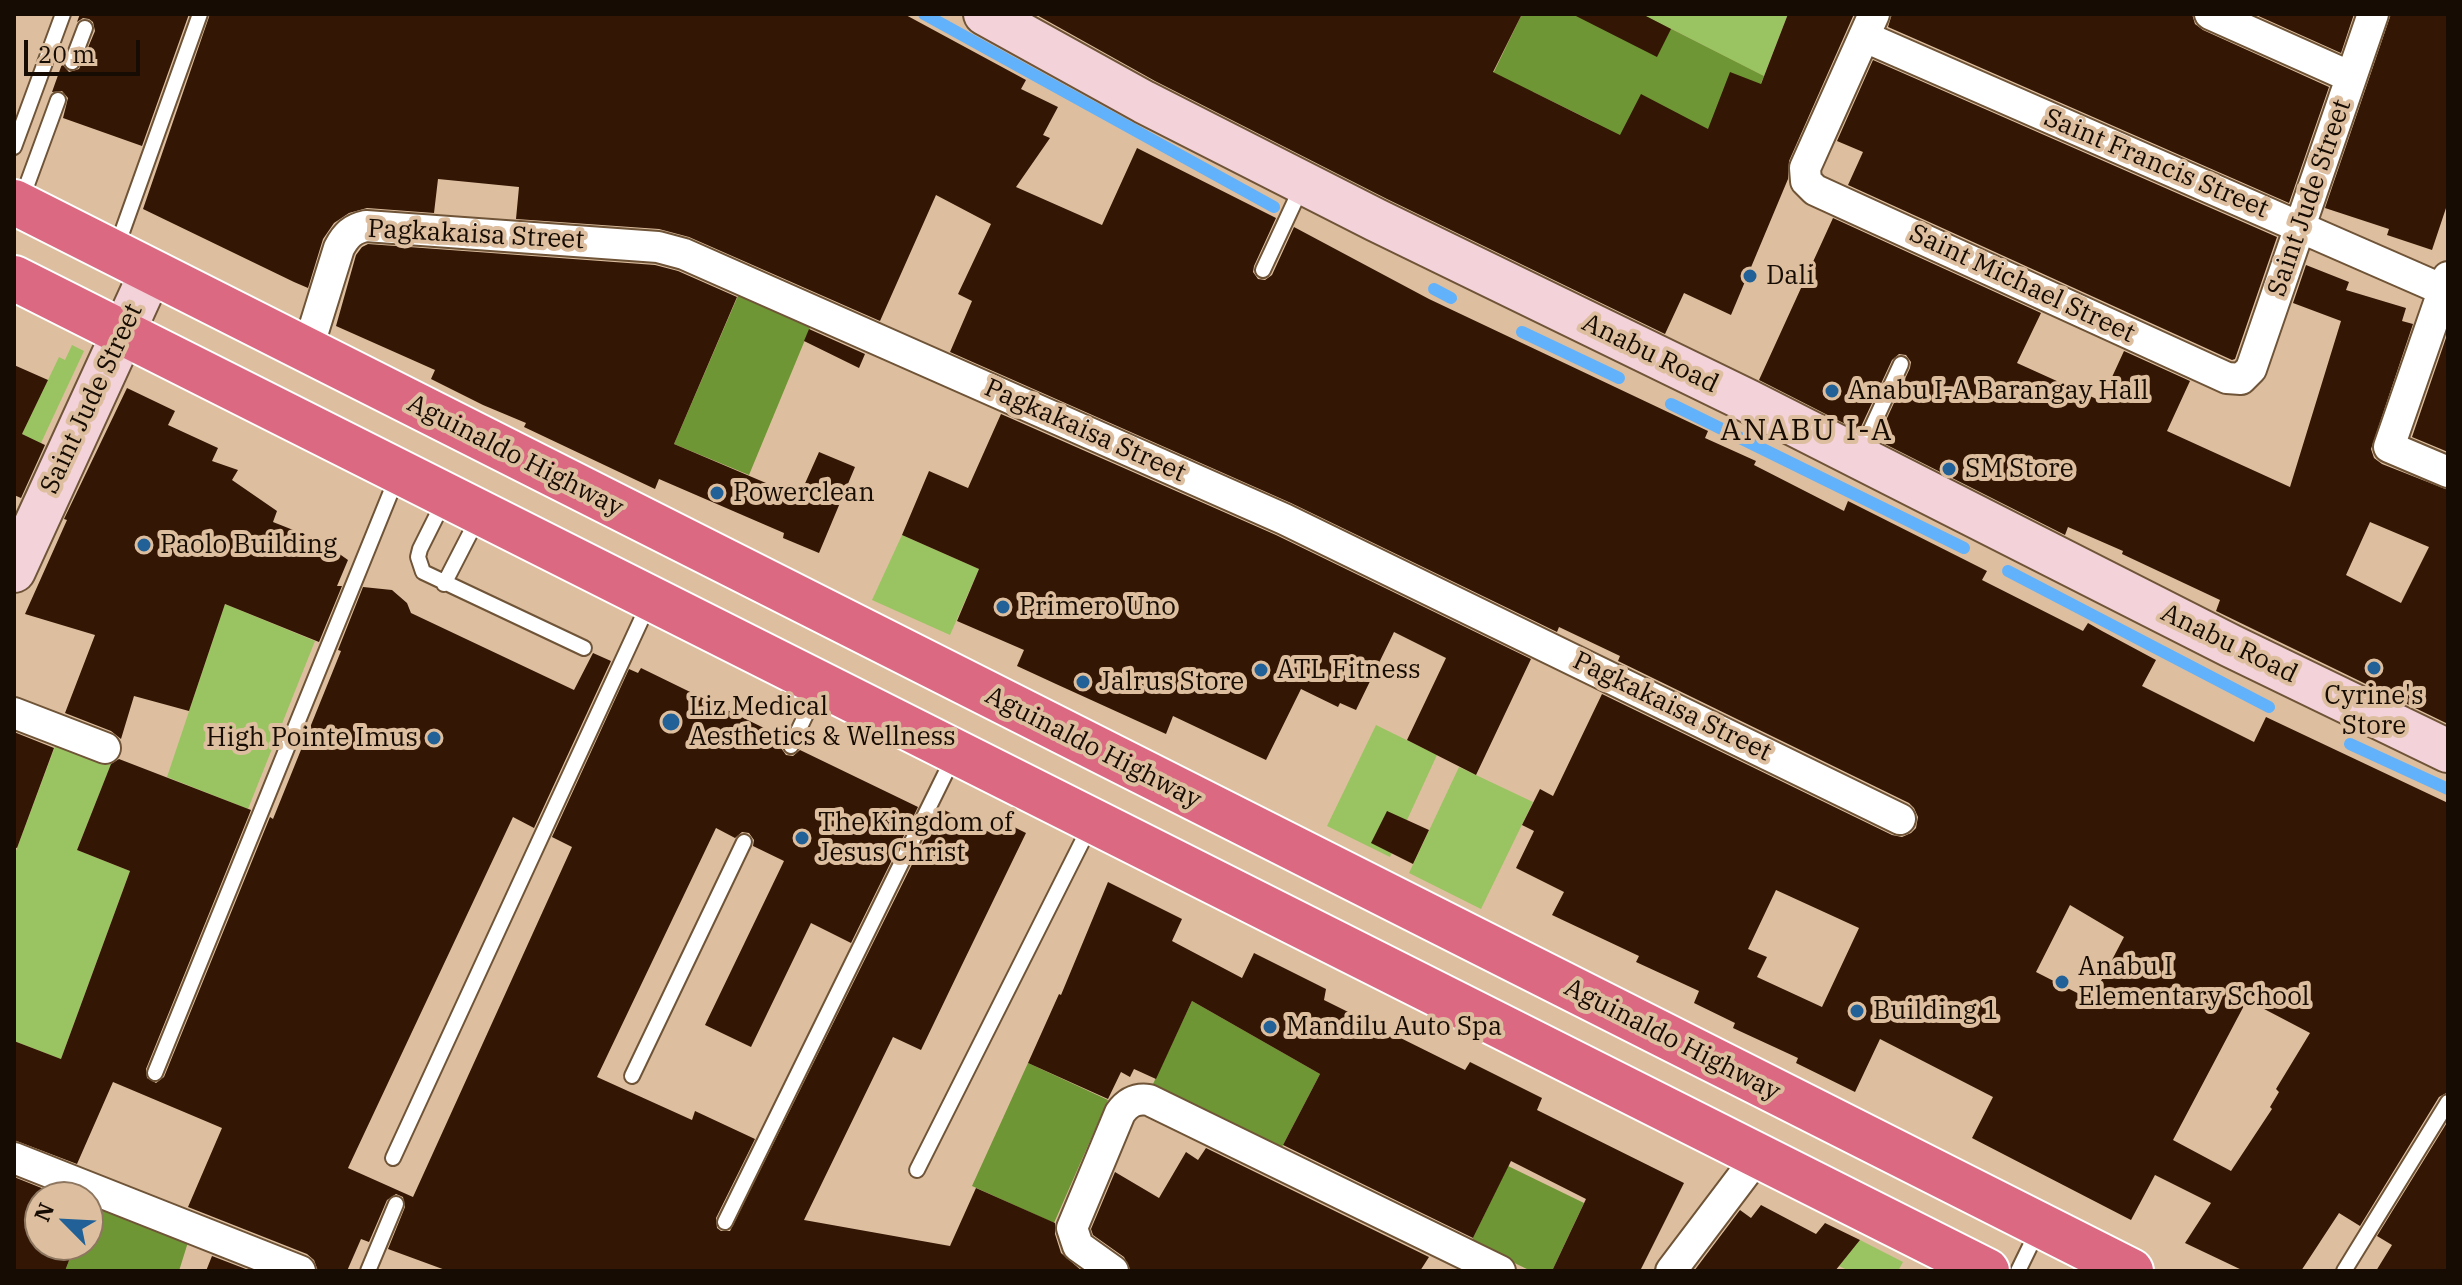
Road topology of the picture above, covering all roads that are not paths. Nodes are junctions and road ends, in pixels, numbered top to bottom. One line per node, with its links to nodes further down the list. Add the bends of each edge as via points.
1 (63, 14): 11 (lane)
2 (200, 14): 15 (lane)
3 (2210, 14): 9 (street)
4 (2373, 14): 9 (street, Saint Jude Street)
5 (1011, 20): 12 (street, Anabu Road, via 1144,102)
6 (1869, 26): 14 (street, Saint Francis Street); 22 (street, Saint Michael Street, via 1805,168 1806,181 1815,190 2227,378)
7 (85, 28): 8 (lane)
8 (72, 62)
9 (2351, 77): 14 (street, Saint Jude Street)
10 (58, 100): 13 (lane)
11 (14, 147)
12 (1304, 182): 16 (lane); 23 (street, Anabu Road)
13 (17, 203): 15 (highway, Aguinaldo Highway)
14 (2300, 226): 18 (street, Saint Francis Street); 22 (street, Saint Jude Street, via 2251,369)
15 (133, 262): 19 (street, Saint Jude Street); 20 (highway, Aguinaldo Highway)
16 (1263, 270)
17 (14, 278): 19 (highway)
18 (2446, 286): 24 (street, via 2389,447)
19 (122, 333): 25 (highway); 27 (street, Saint Jude Street)
20 (307, 351): 37 (street, Pagkakaisa Street, via 339,248 355,228 672,249 1284,519); 49 (highway, Aguinaldo Highway)
21 (1901, 364): 23 (lane)
22 (2241, 379)
23 (1858, 457): 35 (street, Anabu Road)
24 (2448, 472)
25 (399, 473): 26 (highway); 40 (lane)
26 (463, 505): 28 (lane); 28 (lane, via 418,557 423,572); 29 (highway)
27 (14, 571)
28 (444, 584): 30 (lane)
29 (650, 599): 31 (highway); 45 (lane)
30 (584, 648)
31 (820, 685): 33 (lane); 36 (highway)
32 (14, 713): 34 (street)
33 (791, 746)
34 (105, 748)
35 (2448, 751)
36 (955, 752): 38 (highway); 48 (lane)
37 (1900, 819)
38 (1092, 822): 43 (highway); 46 (lane)
39 (744, 842): 41 (lane)
40 (155, 1073)
41 (632, 1076)
42 (2448, 1102): 58 (lane)
43 (1758, 1156): 54 (street); 55 (highway)
44 (14, 1158): 50 (street, via 109,1186)
45 (393, 1158)
46 (917, 1170)
47 (396, 1204): 51 (lane)
48 (725, 1222)
49 (2040, 1226): 56 (lane); 57 (highway, Aguinaldo Highway)
50 (300, 1271)
51 (368, 1271)
52 (1113, 1271): 53 (street, via 1078,1246 1072,1228 1120,1113 1141,1099)
53 (1500, 1271)
54 (1671, 1271)
55 (1987, 1271)
56 (2018, 1271)
57 (2131, 1271)
58 (2344, 1271)

